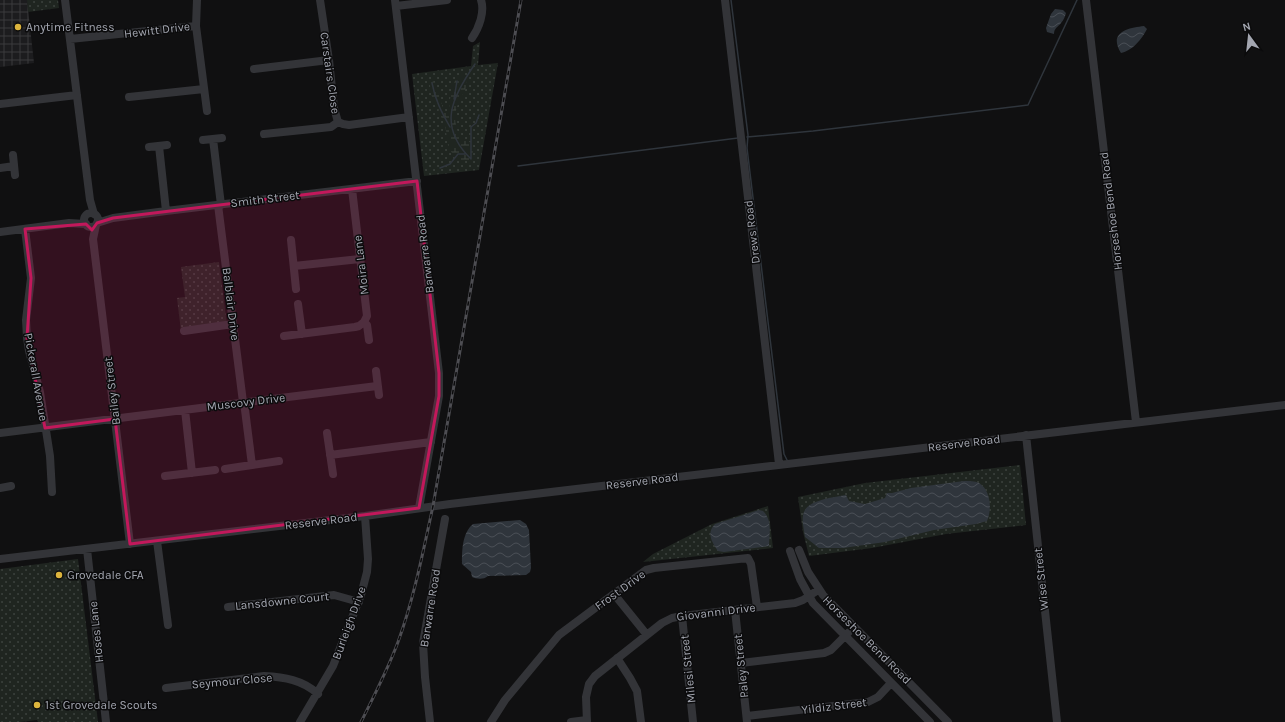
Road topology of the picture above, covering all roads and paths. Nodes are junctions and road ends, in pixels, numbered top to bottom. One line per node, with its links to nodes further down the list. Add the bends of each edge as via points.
1 (65, 0): 11 (street, Bailey Street)
2 (197, 0): 9 (street, Hewitt Drive)
3 (320, 0): 12 (street, Carstairs Close)
4 (447, 0): 8 (street)
5 (481, 0): 10 (street, via 479,25)
6 (725, 0): 63 (street, Drews Road)
7 (1086, 0): 55 (street, Horseshoe Bend Road)
8 (395, 3): 19 (street, Barwarre Road)
9 (196, 26): 11 (street, Hewitt Drive); 14 (street)
10 (472, 38)
11 (70, 39): 15 (street, Bailey Street)
12 (329, 60): 13 (street); 20 (street, Carstairs Close)
13 (254, 69)
14 (204, 89): 16 (street); 18 (street)
15 (77, 95): 17 (street); 34 (street, Bailey Street)
16 (129, 97)
17 (0, 104)
18 (207, 111)
19 (409, 117): 20 (street, Carstairs Close, via 349,125); 30 (street, Barwarre Road)
20 (338, 122): 21 (street, via 331,127)
21 (264, 134)
22 (222, 138): 23 (street)
23 (213, 139): 24 (street); 32 (street, Balblair Drive)
24 (203, 140)
25 (149, 147): 33 (street, via 163,145)
26 (13, 155): 27 (street)
27 (14, 166): 28 (street); 29 (street)
28 (0, 168)
29 (15, 175)
30 (417, 181): 31 (street, Smith Street); 60 (street, Barwarre Road, via 439,373 439,396)
31 (352, 189): 32 (street, Smith Street); 38 (street, Moira Lane)
32 (220, 205): 33 (street, Smith Street); 43 (street, Balblair Drive)
33 (166, 211): 34 (street, Smith Street)
34 (92, 220): 35 (street, Smith Street); 54 (street, Bailey Street)
35 (26, 230): 36 (street, Smith Street); 56 (street, Pickerall Avenue, via 31,278 26,320 27,338 40,392)
36 (0, 232)
37 (291, 240): 39 (street)
38 (360, 259): 39 (street); 42 (street, Moira Lane, via 367,316)
39 (294, 266): 40 (street)
40 (296, 289)
41 (298, 304): 45 (street)
42 (364, 322): 45 (street, via 355,327); 47 (street, Moira Lane, via 367,325)
43 (233, 324): 44 (street); 51 (street, Balblair Drive)
44 (184, 331)
45 (302, 334): 46 (street)
46 (284, 336)
47 (369, 340)
48 (376, 371): 49 (street)
49 (377, 386): 50 (street); 51 (street, Muscovy Drive)
50 (379, 395)
51 (244, 402): 53 (street, Muscovy Drive); 64 (street, Balblair Drive)
52 (1285, 405): 55 (street, Reserve Road)
53 (185, 410): 54 (street, Muscovy Drive); 67 (street)
54 (115, 419): 56 (street, Muscovy Drive); 77 (street, Bailey Street)
55 (1136, 422): 59 (street, Reserve Road)
56 (45, 428): 57 (street, Muscovy Drive); 72 (street, Pickerall Avenue)
57 (0, 433)
58 (327, 434): 61 (street)
59 (1026, 436): 63 (street, Reserve Road); 108 (street, Wise Street)
60 (431, 442): 61 (street); 73 (street, Barwarre Road)
61 (330, 454): 68 (street)
62 (279, 461): 64 (street)
63 (779, 464): 73 (street, Reserve Road)
64 (252, 465): 65 (street)
65 (225, 468)
66 (215, 470): 67 (street)
67 (192, 473): 69 (street)
68 (333, 474)
69 (165, 476)
70 (11, 486): 71 (street)
71 (0, 488)
72 (52, 492)
73 (419, 508): 74 (street, Reserve Road)
74 (365, 516): 76 (street, Reserve Road); 83 (street, Burleigh Drive, via 367,572)
75 (446, 519): 102 (street, Barwarre Road, via 423,643)
76 (157, 541): 77 (street, Reserve Road); 88 (street)
77 (130, 544): 78 (street, Reserve Road)
78 (87, 549): 79 (street, Reserve Road); 97 (street, Hoses Lane)
79 (0, 559)
80 (818, 590): 82 (street, Giovanni Drive); 82 (street, Horseshoe Bend Road, via 794,551 798,575); 89 (street, Horseshoe Bend Road)
81 (614, 594): 85 (street, Frost Drive, via 649,569 746,558 752,564); 90 (street); 99 (street, Frost Drive, via 555,639 505,700)
82 (808, 596): 85 (street, Giovanni Drive, via 795,603); 91 (street, Horseshoe Bend Road)
83 (358, 602): 84 (street, Lansdowne Court, via 334,595); 96 (street, Burleigh Drive, via 333,666)
84 (228, 607)
85 (757, 607): 86 (street, Giovanni Drive)
86 (735, 610): 87 (street, Giovanni Drive); 93 (street, Paley Street)
87 (682, 616): 90 (street, Giovanni Drive, via 667,620); 105 (street, Milesi Street)
88 (168, 625)
89 (854, 627): 91 (street); 107 (street, Horseshoe Bend Road)
90 (647, 635): 92 (street, Giovanni Drive)
91 (844, 636): 93 (street, via 829,651 822,654); 94 (street, Horseshoe Bend Road)
92 (617, 658): 100 (street, Giovanni Drive, via 589,684 586,698); 104 (street, via 637,691)
93 (741, 663): 98 (street, Paley Street)
94 (891, 683): 98 (street, Yildiz Street, via 870,702); 106 (street, Horseshoe Bend Road)
95 (166, 688): 96 (street, Seymour Close, via 264,676 291,679 310,687)
96 (318, 694): 101 (street, Burleigh Drive)
97 (104, 717)
98 (747, 719)
99 (495, 721)
100 (587, 721): 103 (street)
101 (300, 722)
102 (430, 722)
103 (571, 722)
104 (641, 722)
105 (693, 722)
106 (930, 722)
107 (948, 722)
108 (1057, 722)

